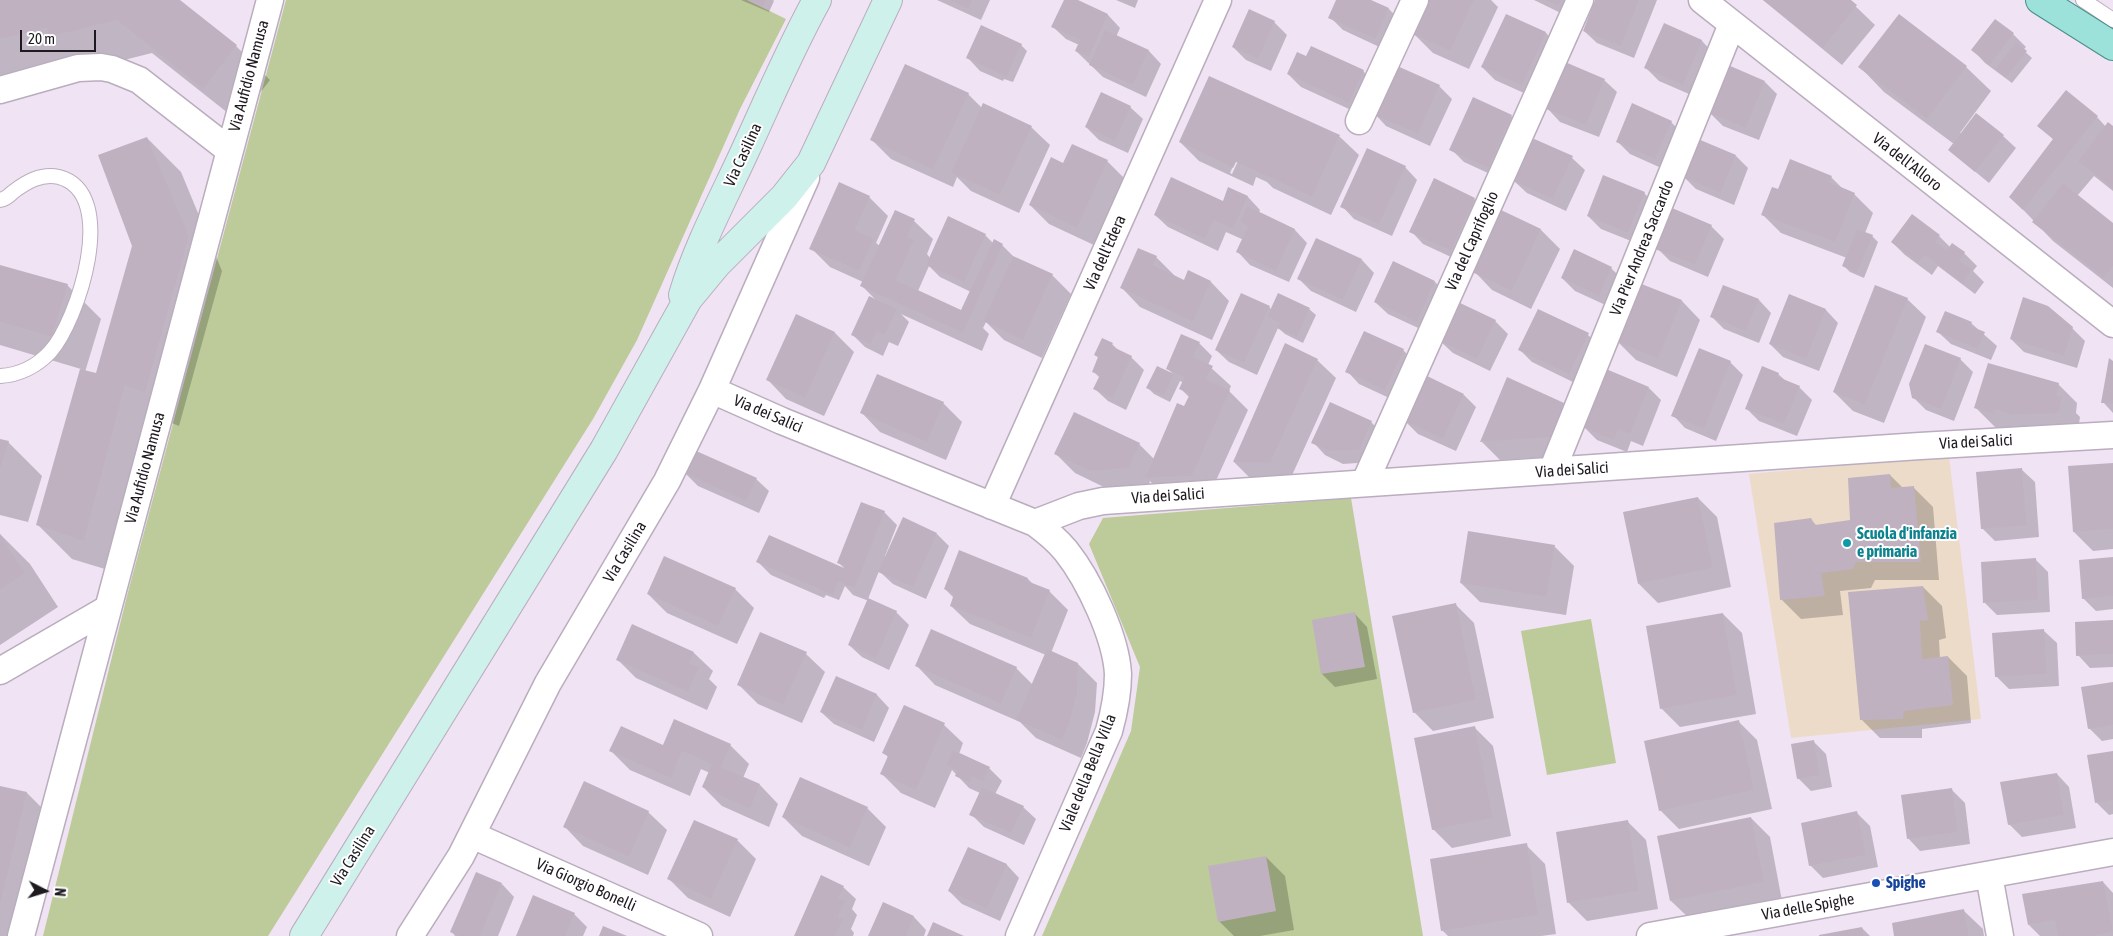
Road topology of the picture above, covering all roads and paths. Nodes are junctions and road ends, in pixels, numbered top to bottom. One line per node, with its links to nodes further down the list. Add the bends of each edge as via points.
1 (270, 0): 15 (street, Via Aufidio Namusa)
2 (817, 0): 18 (main road, Via Casilina, via 693,264)
3 (888, 0): 16 (main road, Via Casilina)
4 (1218, 0): 25 (street, Via dell'Edera)
5 (1415, 0): 14 (street)
6 (1580, 0): 24 (street, Via del Caprifoglio)
7 (1702, 0): 11 (street, Via dell'Alloro)
8 (2040, 0): 12 (main road)
9 (2083, 0): 10 (lane)
10 (2113, 20)
11 (1732, 24): 19 (street, Via dell'Alloro); 23 (street, Via Pier Andrea Saccardo)
12 (2113, 46)
13 (0, 90): 15 (street, via 78,68 112,68 139,80)
14 (1360, 121)
15 (229, 150): 27 (street, Via Aufidio Namusa)
16 (816, 154): 18 (main road, Via Casilina, via 790,190 703,280); 21 (street, Via Casilina)
17 (0, 200): 20 (lane, via 36,178 59,178 70,183 82,198 88,210 91,235 75,307 60,338 51,351 32,366)
18 (678, 313): 33 (main road, Via Casilina, via 604,450)
19 (2113, 324)
20 (0, 376)
21 (712, 390): 25 (street, Via dei Salici); 29 (street, Via Casilina, via 666,481 544,689)
22 (2113, 435): 23 (street, Via dei Salici)
23 (1552, 471): 24 (street, Via dei Salici)
24 (1365, 482): 26 (street, Via dei Salici, via 1103,501 1078,506)
25 (992, 506): 26 (street, Viale della Bella Villa)
26 (1035, 523): 36 (street, Viale della Bella Villa, via 1067,552 1104,618 1114,645 1118,673 1109,732)
27 (107, 609): 28 (street); 32 (street, Via Aufidio Namusa)
28 (0, 671)
29 (472, 835): 34 (street, Via Casilina); 35 (street, Via Giorgio Bonelli)
30 (2113, 852): 31 (street, Via delle Spighe)
31 (1989, 875): 37 (street, Via delle Spighe); 38 (street)
32 (21, 936)
33 (304, 936)
34 (410, 936)
35 (699, 936)
36 (1019, 936)
37 (1650, 936)
38 (2000, 936)

